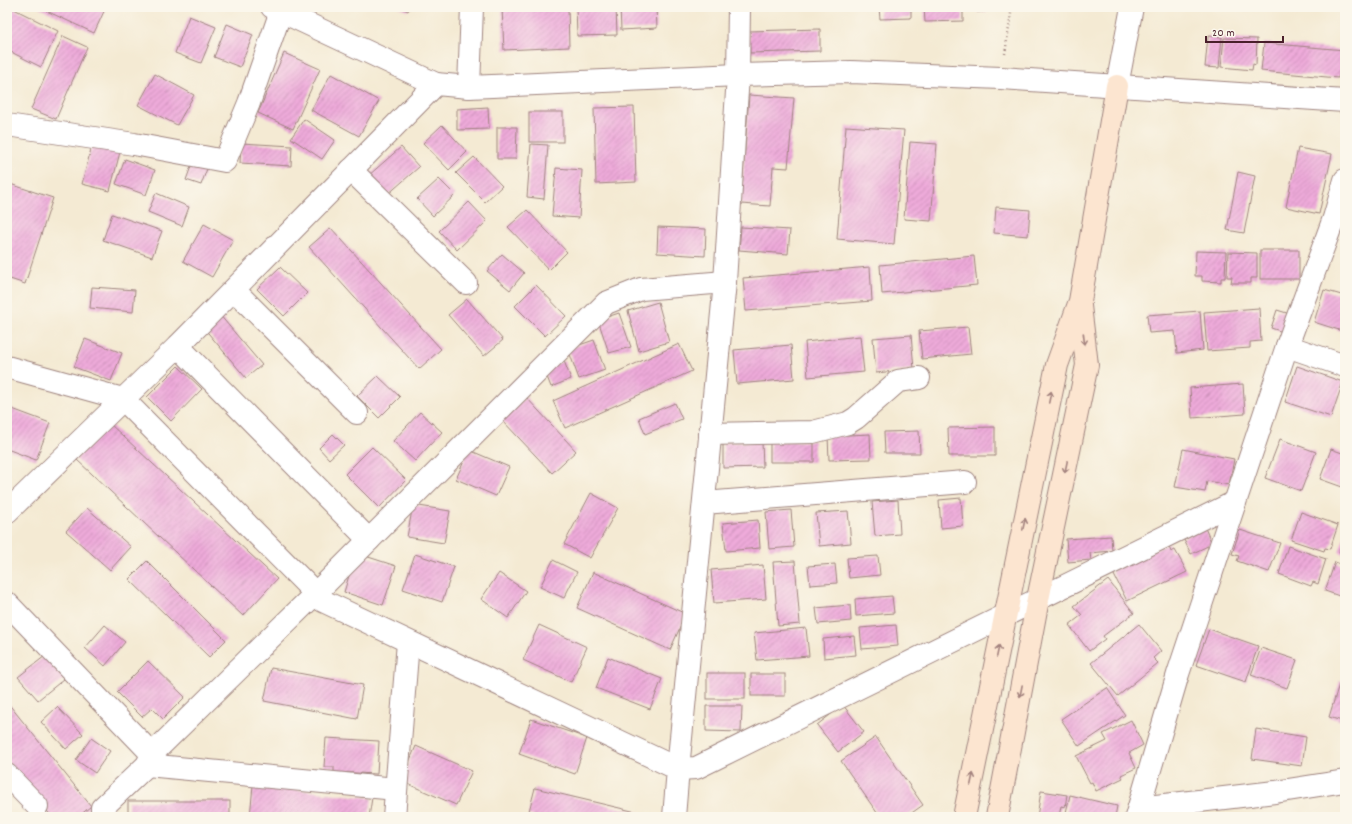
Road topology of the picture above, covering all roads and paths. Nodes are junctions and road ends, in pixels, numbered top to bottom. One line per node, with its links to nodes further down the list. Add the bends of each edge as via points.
1 (472, 7): 10 (street)
2 (739, 7): 6 (street)
3 (1012, 7): 7 (path)
4 (1132, 7): 9 (street)
5 (277, 9): 8 (street); 12 (street, via 249,103 225,161)
6 (738, 75): 7 (street, via 851,72); 10 (street); 16 (street)
7 (1001, 78): 9 (street)
8 (436, 84): 10 (street); 13 (street)
9 (1116, 86): 11 (street); 19 (street)
10 (469, 87)
11 (1345, 101)
12 (7, 125)
13 (351, 170): 17 (street); 18 (street)
14 (1345, 180): 15 (street)
15 (1339, 220): 21 (street)
16 (725, 282): 27 (street); 32 (street, via 641,289 606,303)
17 (466, 283)
18 (234, 290): 20 (street); 26 (street)
19 (1080, 301): 34 (street, one-way to 34, via 1087,364); 36 (street, one-way to 19, via 1057,364)
20 (178, 346): 25 (street); 32 (street)
21 (1287, 346): 22 (street); 29 (street)
22 (1345, 366)
23 (7, 367): 25 (street)
24 (919, 378): 27 (street, via 898,381 848,423 813,432)
25 (123, 399): 31 (street); 33 (street)
26 (357, 413)
27 (710, 434): 30 (street)
28 (965, 482): 30 (street)
29 (1235, 502): 34 (street); 44 (street, via 1178,674)
30 (704, 503): 39 (street)
31 (7, 512)
32 (369, 540): 33 (street)
33 (315, 594): 37 (street, via 323,601); 38 (street)
34 (1038, 600): 36 (street); 49 (street, one-way to 49)
35 (7, 603): 38 (street)
36 (1005, 616): 39 (street, via 696,768); 48 (street, one-way to 36)
37 (408, 642): 39 (street); 42 (street)
38 (149, 760): 42 (street); 45 (street, via 102,808)
39 (678, 769): 47 (street)
40 (7, 775): 43 (street)
41 (1345, 781): 44 (street)
42 (396, 789): 46 (street)
43 (37, 806)
44 (1137, 813)
45 (102, 817)
46 (394, 817)
47 (674, 817)
48 (964, 817)
49 (997, 817)

